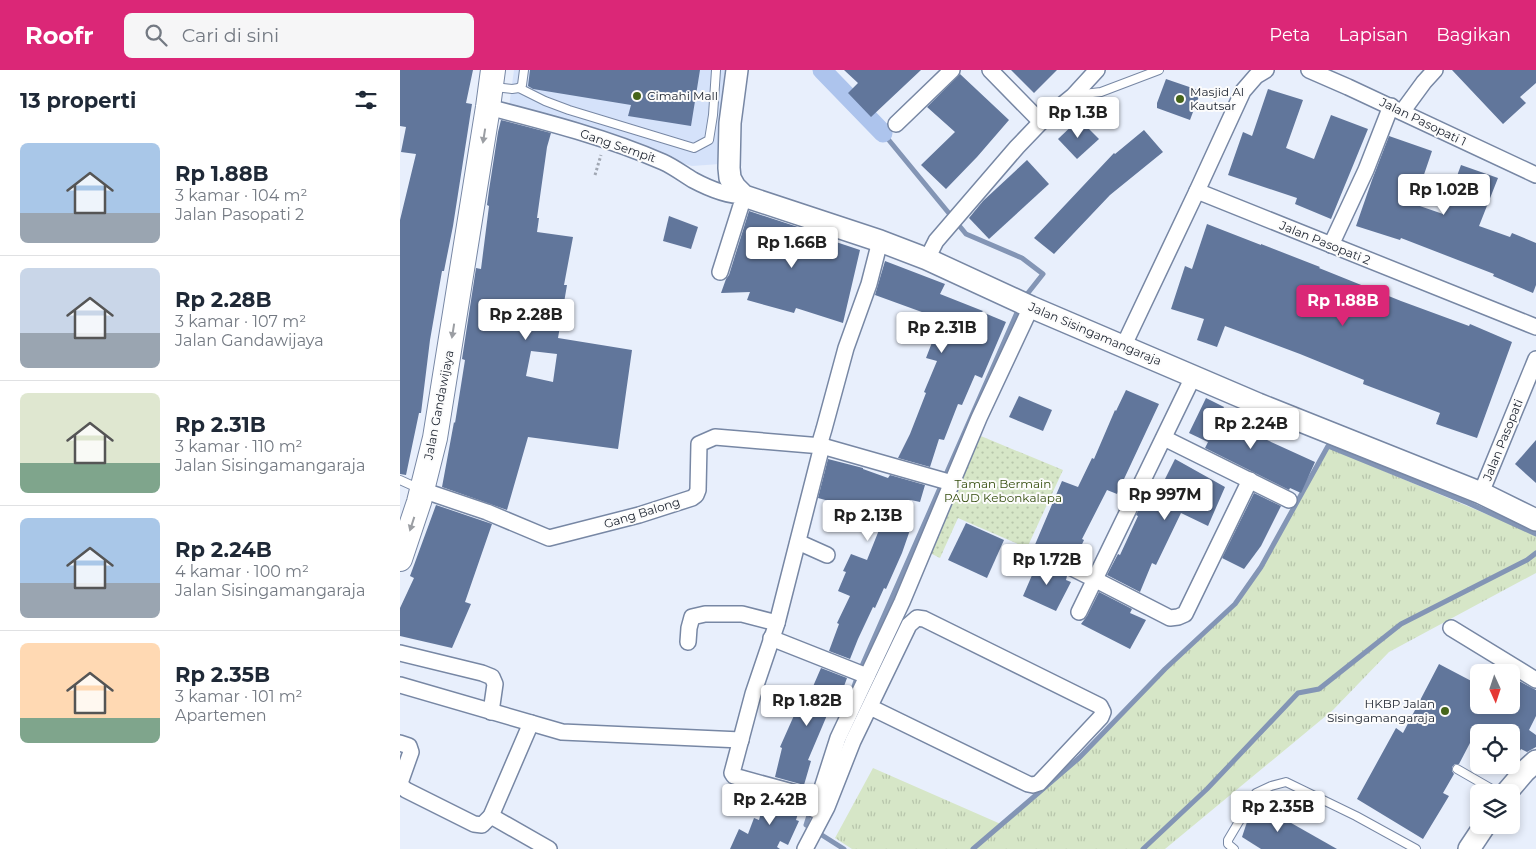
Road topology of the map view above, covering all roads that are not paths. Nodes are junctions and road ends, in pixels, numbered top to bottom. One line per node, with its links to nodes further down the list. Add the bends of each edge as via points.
1 (524, 70): 12 (lane)
2 (716, 70): 12 (lane, via 709,140 694,148 569,110)
3 (737, 70): 19 (main road, via 730,123 729,168 730,178)
4 (952, 70): 16 (street)
5 (990, 70): 15 (street)
6 (1097, 70): 13 (street)
7 (1159, 70): 13 (lane, via 1101,92)
8 (1266, 70): 18 (street, via 1243,91)
9 (1309, 70): 14 (street, Jalan Pasopati 1)
10 (1435, 70): 14 (street)
11 (491, 88): 12 (lane); 19 (street, Gang Sempit, via 605,140 665,163 709,187); 34 (main road, Jalan Gandawijaya, one-way to 34, via 435,438)
12 (520, 88)
13 (1073, 96): 15 (street)
14 (1396, 109): 17 (street, Jalan Pasopati 1); 21 (street)
15 (1041, 122): 22 (street, via 959,212)
16 (896, 124)
17 (1536, 175)
18 (1197, 191): 21 (street, Jalan Pasopati 2); 26 (street)
19 (744, 196): 20 (main road, Jalan Sisingamangaraja); 23 (street)
20 (880, 241): 22 (main road, Jalan Sisingamangaraja); 30 (street, via 869,284 846,348)
21 (1331, 246): 25 (street, Jalan Pasopati 2)
22 (931, 250): 24 (main road, Jalan Sisingamangaraja)
23 (720, 272)
24 (1022, 304): 26 (main road, Jalan Sisingamangaraja); 33 (street)
25 (1536, 327)
26 (1123, 347): 28 (main road, Jalan Sisingamangaraja)
27 (1536, 359): 35 (street, Jalan Pasopati)
28 (1193, 377): 29 (street); 35 (main road, Jalan Sisingamangaraja)
29 (1164, 438): 32 (street); 42 (street)
30 (822, 446): 33 (street); 34 (street, Gang Balong, via 715,436 700,444 698,490 692,498 549,538); 38 (street)
31 (400, 480): 34 (lane)
32 (1250, 480): 36 (street); 42 (street, via 1185,614 1170,618)
33 (952, 483): 49 (street)
34 (422, 490): 41 (main road, Jalan Gandawijaya, one-way to 41)
35 (1481, 493): 37 (main road, Jalan Sisingamangaraja)
36 (1289, 500)
37 (1536, 520)
38 (798, 542): 39 (street); 44 (street)
39 (827, 555)
40 (1048, 556): 42 (street)
41 (400, 559)
42 (1094, 579): 43 (street)
43 (1079, 612)
44 (777, 623): 46 (street); 47 (street, via 742,614 705,614 692,617)
45 (1451, 628): 50 (street)
46 (772, 638): 49 (street); 55 (street)
47 (688, 642)
48 (400, 653): 53 (street, via 492,677 495,684)
49 (867, 676): 62 (street, via 838,738)
50 (1536, 680)
51 (400, 685): 53 (street)
52 (870, 707): 52 (street, via 909,625 917,618 1100,706 1103,712 1039,783 1033,785); 65 (street, via 828,807)
53 (491, 712): 54 (street)
54 (531, 723): 55 (street, via 562,732); 63 (street)
55 (741, 740): 62 (street, via 732,773 734,776)
56 (400, 743): 59 (street, via 409,746 411,752)
57 (1536, 761): 61 (main road)
58 (1457, 769): 60 (lane)
59 (400, 784): 63 (street, via 474,824 482,825)
60 (1483, 784)
61 (1514, 784)
62 (818, 801): 65 (street)
63 (491, 816): 66 (street)
64 (1479, 834): 69 (main road)
65 (805, 847)
66 (549, 849)
67 (1234, 849): 68 (lane, via 1228,840 1256,793 1286,782)
68 (1416, 849)
69 (1469, 849)

